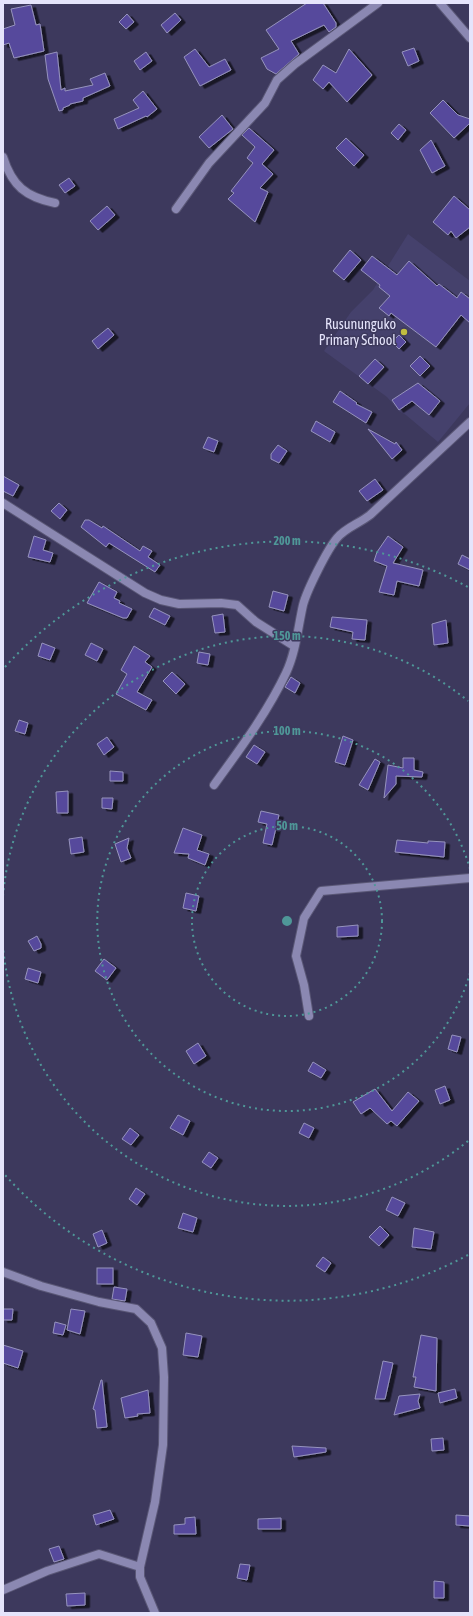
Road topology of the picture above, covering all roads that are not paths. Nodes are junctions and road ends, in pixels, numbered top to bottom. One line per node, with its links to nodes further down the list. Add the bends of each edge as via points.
1 (378, 3): 6 (street, via 277,80 265,104 209,163)
2 (440, 3): 3 (street)
3 (470, 38)
4 (3, 157): 5 (street, via 8,172 28,194)
5 (55, 203)
6 (176, 209)
7 (470, 422): 9 (street, via 370,515 338,536 310,588)
8 (3, 504): 9 (street, via 145,593 179,604 237,605 256,622)
9 (294, 646): 10 (street, via 287,671 269,706)
10 (214, 785)
11 (470, 878): 12 (street, via 321,891 304,918 296,956)
12 (309, 1016)
13 (3, 1272): 14 (street, via 41,1286 136,1309 151,1323 162,1348 163,1445 155,1502)
14 (140, 1567): 15 (street, via 99,1554 47,1571); 16 (street, via 140,1577)
15 (3, 1590)
16 (155, 1613)

